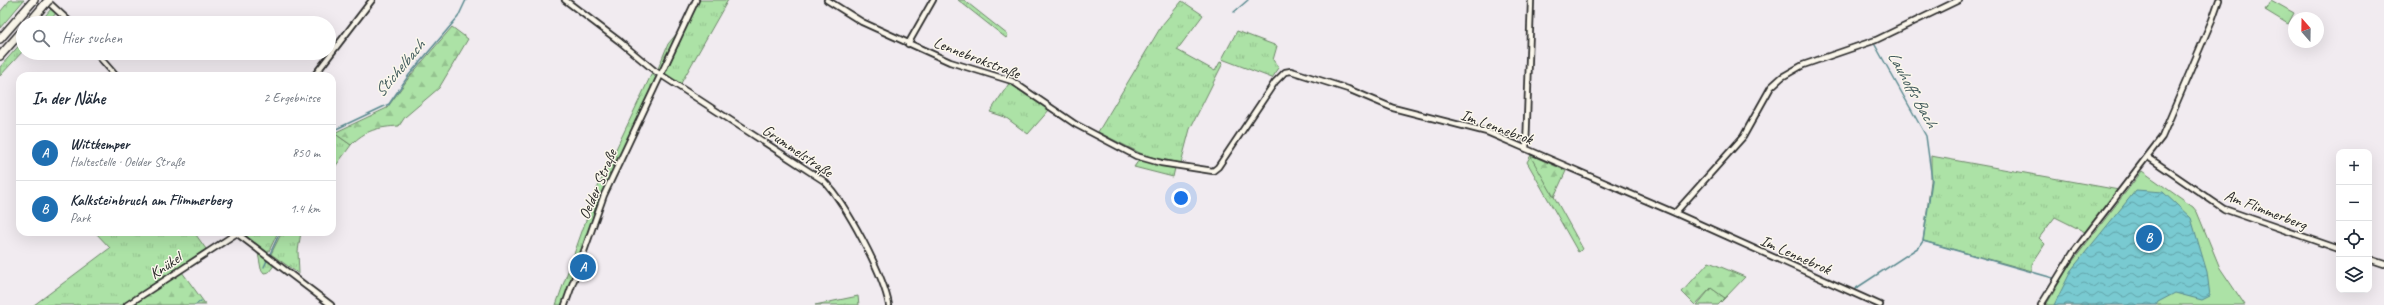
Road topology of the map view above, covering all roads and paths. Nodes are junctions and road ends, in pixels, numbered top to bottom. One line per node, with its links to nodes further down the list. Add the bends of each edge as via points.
1 (34, 0): 11 (highway)
2 (372, 0): 18 (street)
3 (565, 0): 24 (street, Grummelstraße)
4 (696, 0): 24 (street, Oelder Straße)
5 (827, 0): 17 (street, Lennebrokstraße, via 862,22)
6 (933, 0): 17 (street)
7 (1531, 0): 25 (street)
8 (1960, 0): 28 (street, via 1876,40 1803,66 1782,77 1772,87 1738,143)
9 (2219, 0): 27 (street, via 2162,137)
10 (47, 1): 12 (highway); 13 (street)
11 (20, 16)
12 (35, 16)
13 (63, 16)
14 (16, 21): 16 (highway)
15 (16, 38): 19 (highway)
16 (0, 39)
17 (908, 44): 26 (street, Lennebrokstraße, via 950,62 1012,81 1075,124)
18 (336, 47)
19 (0, 56)
20 (102, 60): 22 (street)
21 (326, 60): 23 (street)
22 (113, 72)
23 (317, 72)
24 (660, 76): 36 (street, Oelder Straße, via 604,195); 37 (street, Grummelstraße, via 824,181 835,193 877,270 886,290)
25 (1526, 149): 26 (street, Im Lennebrok, via 1474,128 1393,108 1348,89 1292,71 1285,72 1275,82 1213,171 1161,163); 28 (street, Im Lennebrok)
26 (1136, 156)
27 (2148, 158): 31 (street, Am Flimmerberg, via 2224,209); 39 (street, via 2074,253)
28 (1675, 213): 38 (street, Im Lennebrok)
29 (230, 236): 34 (street, Knükel)
30 (241, 236): 35 (street)
31 (2336, 248)
32 (2372, 260): 33 (street)
33 (2384, 264)
34 (127, 305)
35 (331, 305)
36 (565, 305)
37 (889, 305)
38 (1880, 305)
39 (2041, 305)

